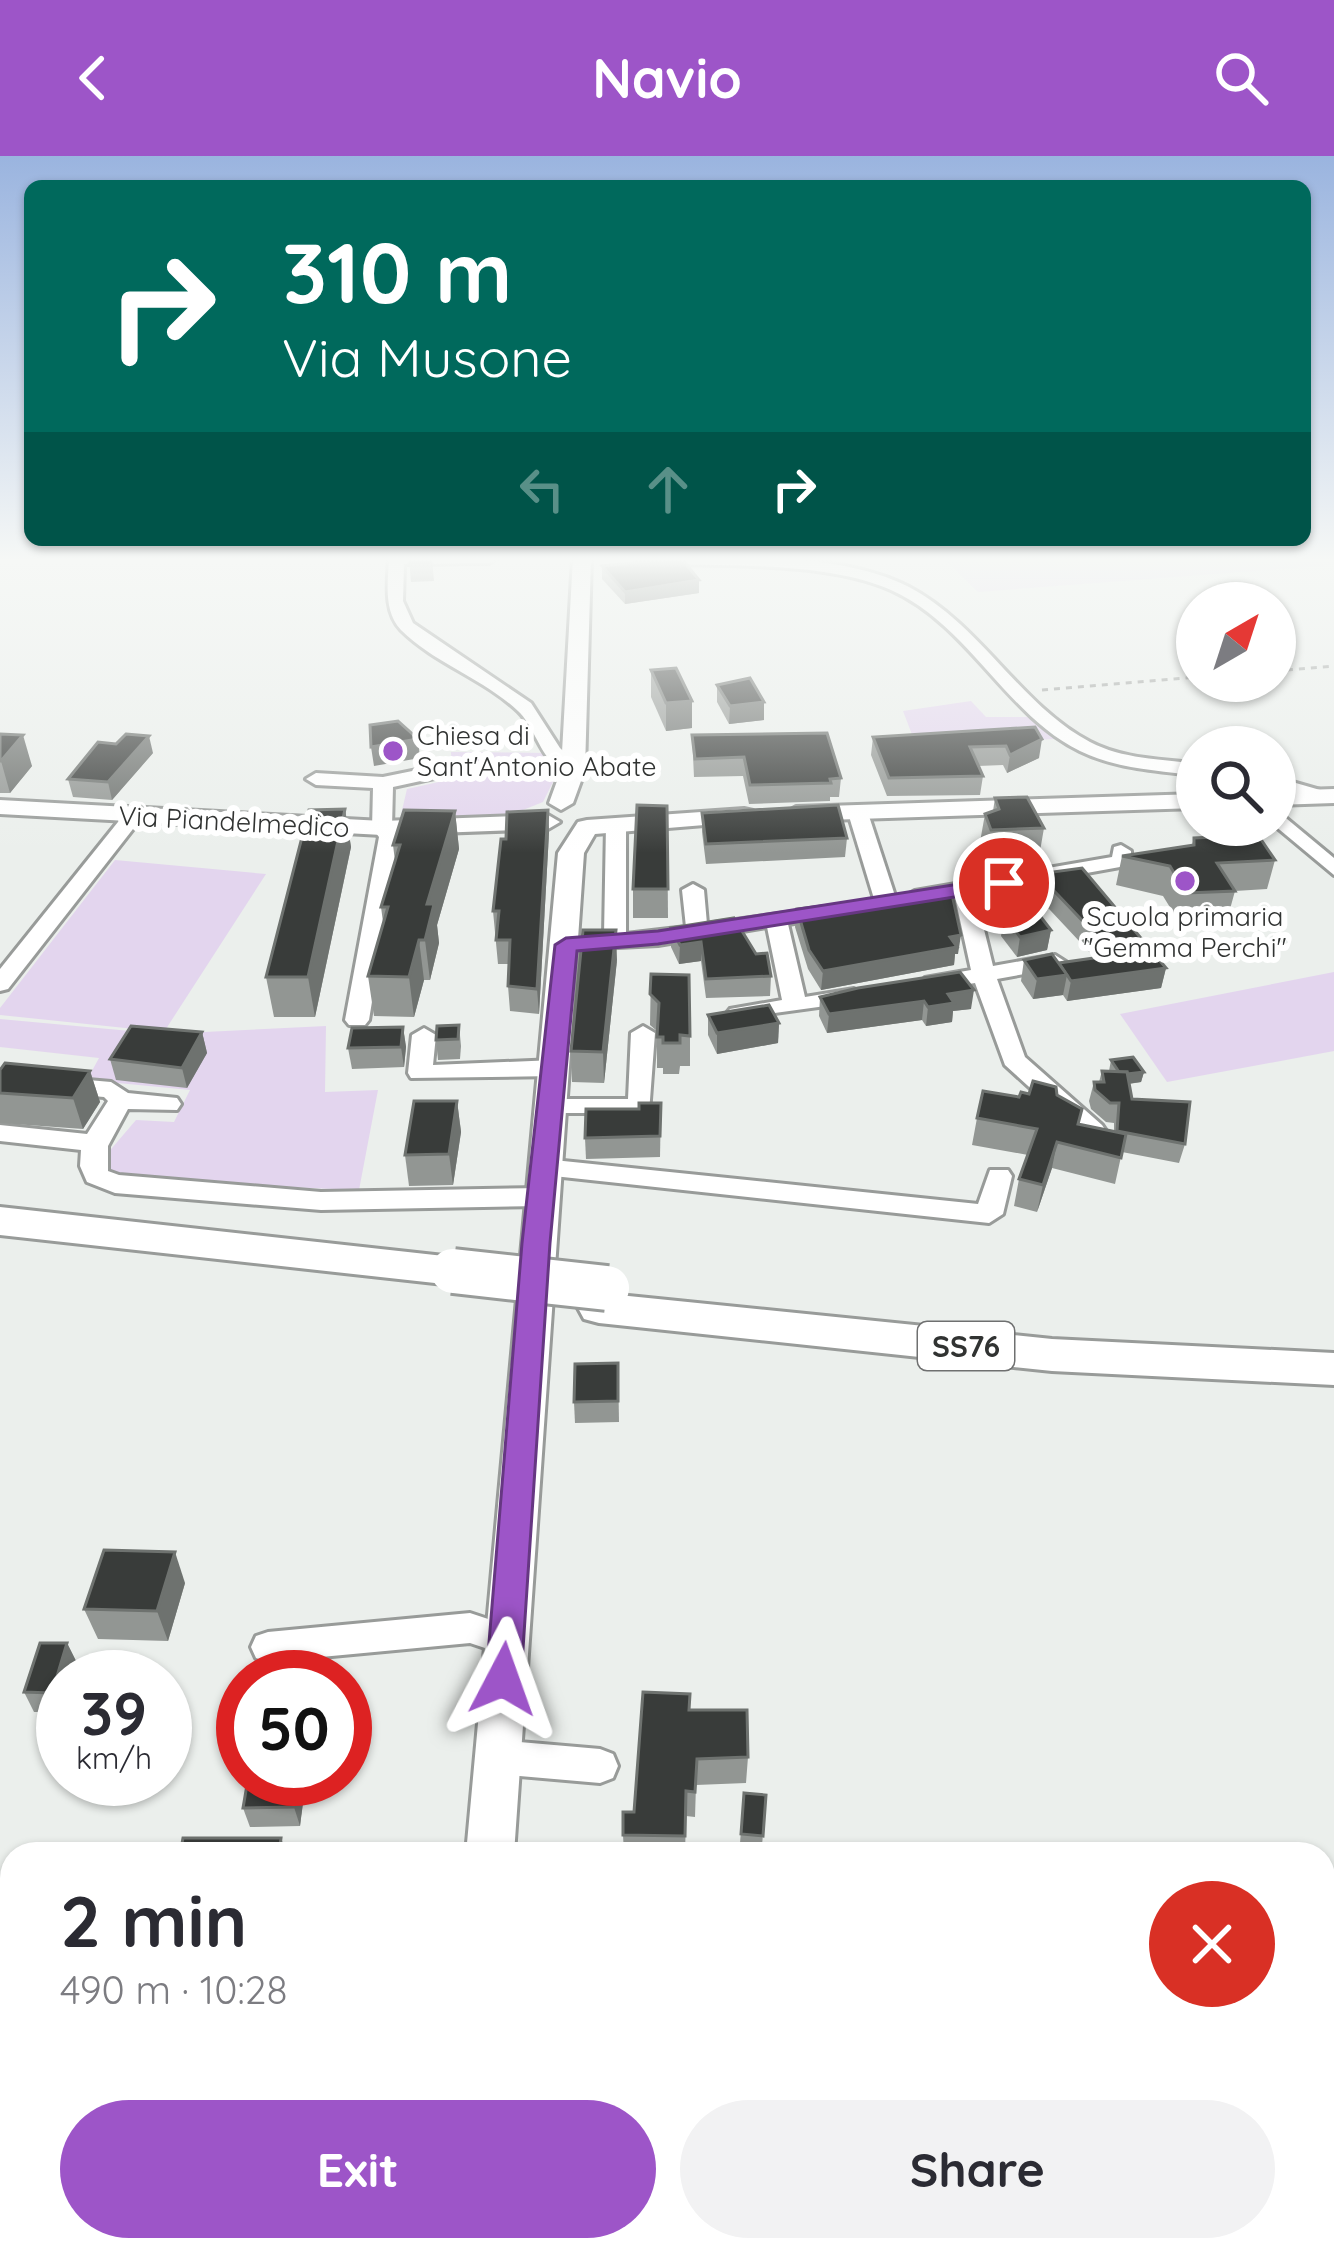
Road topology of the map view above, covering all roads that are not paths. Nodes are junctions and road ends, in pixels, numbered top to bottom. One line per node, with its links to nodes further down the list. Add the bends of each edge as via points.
1 (450, 656): 5 (street, via 525,707 556,759)
2 (578, 656): 5 (main road)
3 (987, 656): 4 (street, via 1085,746)
4 (1176, 766)
5 (573, 770): 16 (main road)
6 (432, 773): 8 (street)
7 (316, 779): 8 (street)
8 (383, 783): 17 (street)
9 (1296, 788): 10 (street)
10 (1327, 796): 11 (main road)
11 (1296, 797)
12 (1176, 802): 14 (main road, Via Piandelmedico)
13 (0, 807): 15 (main road, Via Piandelmedico)
14 (859, 812): 16 (main road, Via Piandelmedico); 25 (street)
15 (133, 816): 17 (main road, Via Piandelmedico); 32 (street)
16 (575, 820): 17 (main road, Via Piandelmedico); 28 (street); 29 (main road)
17 (382, 828): 35 (street, via 389,837)
18 (1296, 834): 20 (street)
19 (1121, 851): 21 (street, via 1124,861)
20 (1334, 869)
21 (1082, 871): 23 (street); 24 (street)
22 (693, 890): 27 (street)
23 (964, 890): 25 (street); 31 (street)
24 (1100, 892)
25 (864, 905): 26 (street)
26 (776, 919): 27 (street); 33 (street)
27 (698, 931): 28 (street)
28 (615, 942): 29 (street)
29 (566, 945): 38 (main road)
30 (1055, 962): 31 (street)
31 (984, 975): 33 (street); 43 (street, via 1014,1060)
32 (0, 984)
33 (795, 1005): 34 (street)
34 (714, 1018)
35 (348, 1020)
36 (643, 1033): 42 (street, via 640,1107)
37 (424, 1035): 38 (street, via 419,1073)
38 (555, 1068): 42 (main road)
39 (0, 1092): 40 (street, via 8,1081 111,1090)
40 (121, 1100): 41 (street); 45 (street)
41 (168, 1104)
42 (550, 1107): 47 (main road)
43 (1094, 1131)
44 (0, 1133): 45 (street)
45 (95, 1143): 47 (street, via 96,1176 115,1184 321,1201)
46 (999, 1176): 47 (street, via 988,1214)
47 (542, 1182): 54 (main road)
48 (0, 1221): 50 (highway, SS76)
49 (0, 1242): 50 (highway, SS76)
50 (453, 1282): 51 (highway, SS76)
51 (603, 1298): 52 (highway, SS76); 53 (highway, SS76, via 1052,1355)
52 (1334, 1347)
53 (1334, 1369)
54 (506, 1640): 55 (street, via 470,1628); 56 (main road)
55 (268, 1647)
56 (497, 1757): 57 (street); 58 (main road)
57 (601, 1766)
58 (491, 1842)

